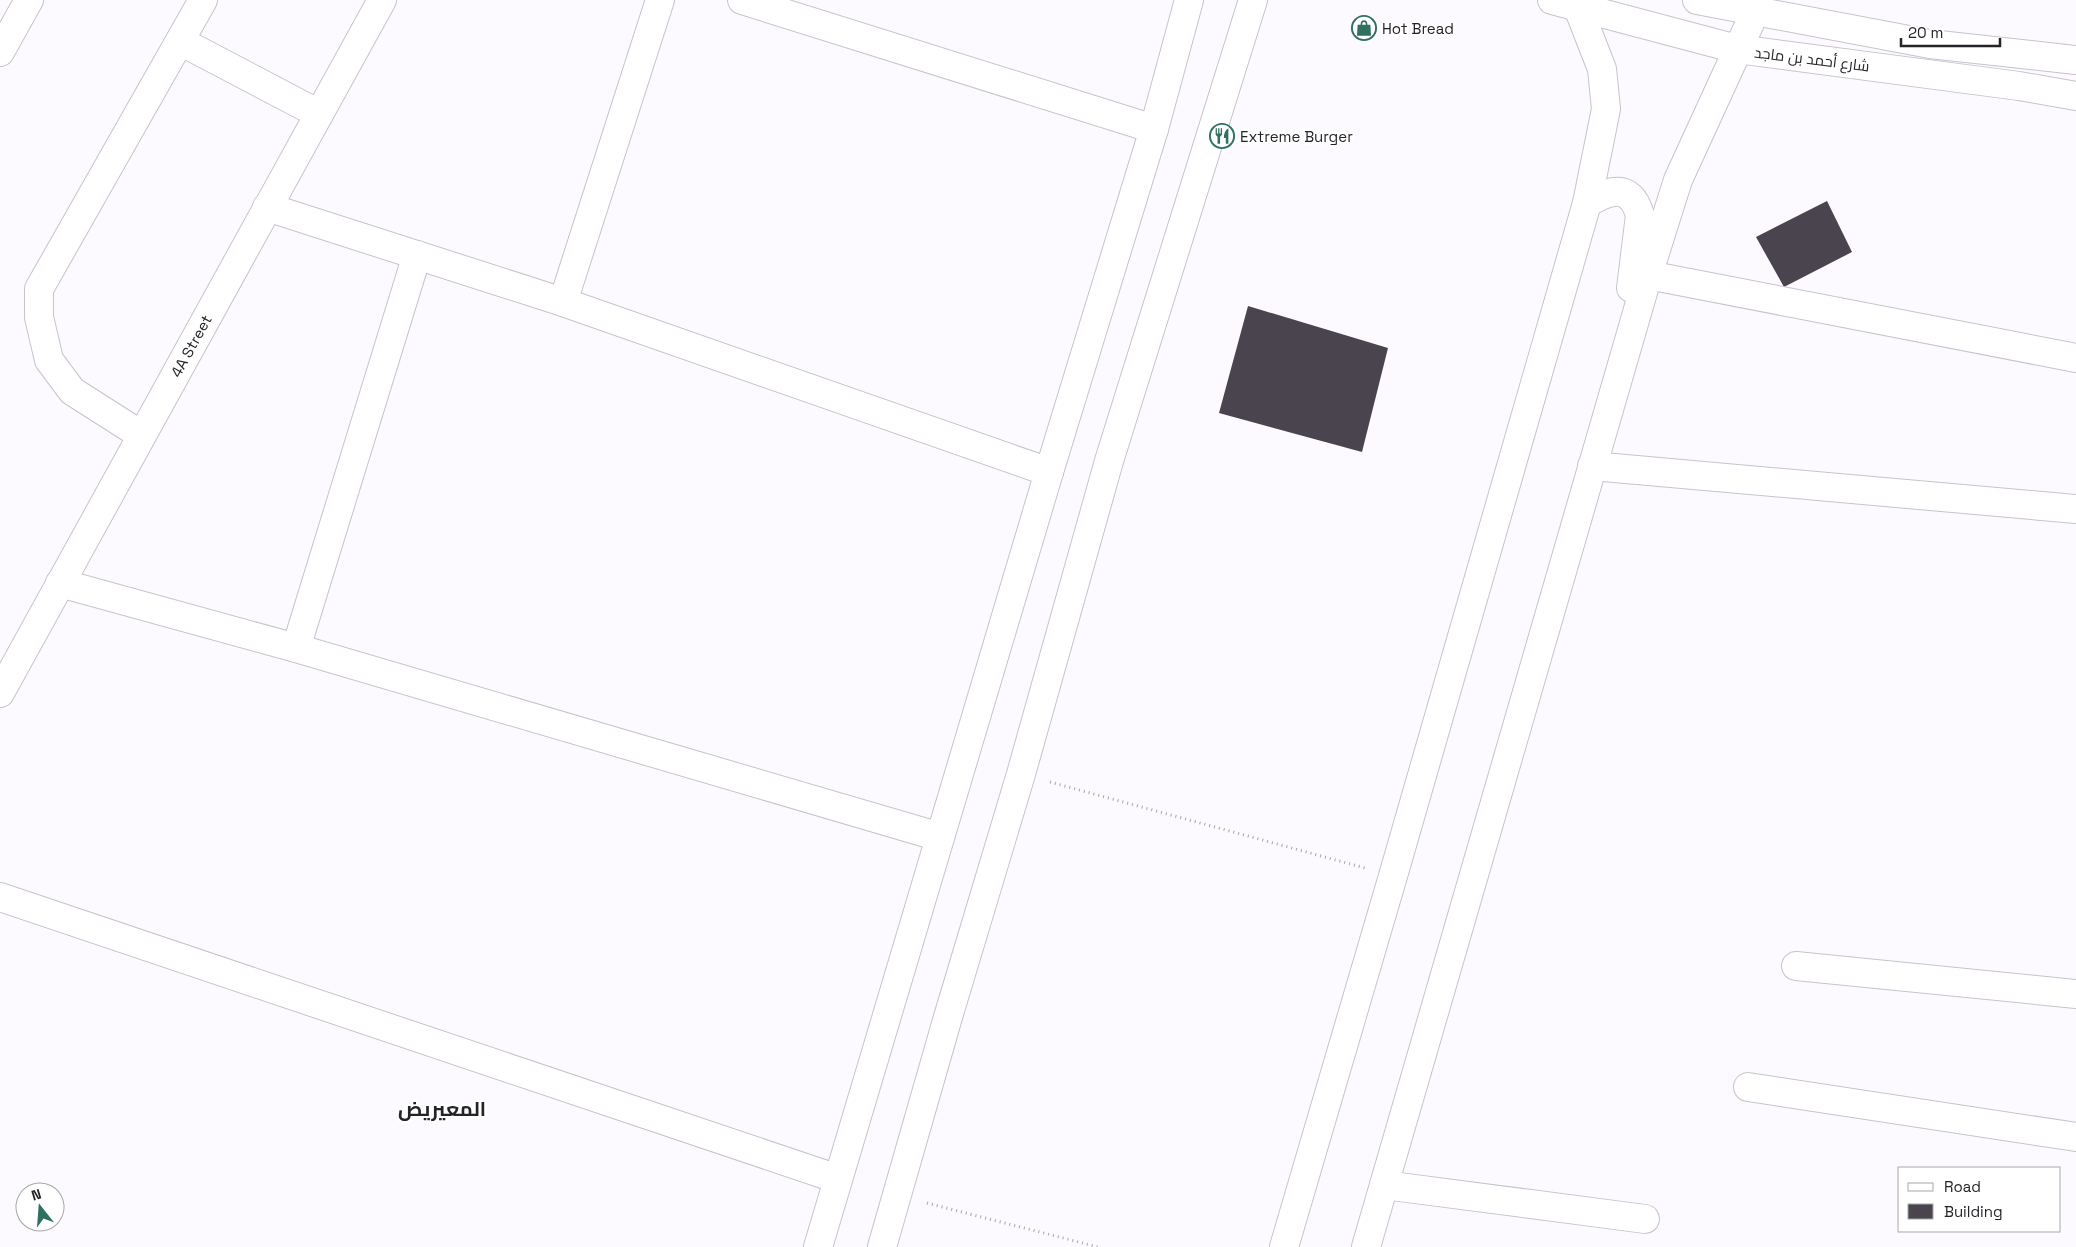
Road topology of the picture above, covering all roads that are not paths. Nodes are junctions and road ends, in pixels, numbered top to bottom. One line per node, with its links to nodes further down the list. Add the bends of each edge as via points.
1 (29, 0): 13 (street)
2 (203, 0): 11 (street)
3 (382, 0): 16 (street, 4A Street)
4 (660, 0): 22 (street)
5 (742, 0): 17 (street)
6 (1189, 0): 17 (street)
7 (1253, 0): 42 (street, via 1109,461)
8 (1696, 0): 10 (street)
9 (1568, 2): 12 (street, شارع أحمد بن ماجد); 18 (street, via 1591,37 1602,70 1606,109)
10 (1755, 12): 12 (street); 14 (street, via 1930,44)
11 (180, 41): 16 (street); 25 (street, via 38,289 39,317 49,360 72,391)
12 (1737, 50): 15 (street, شارع أحمد بن ماجد); 21 (street, via 1678,180)
13 (0, 52)
14 (2076, 60)
15 (2076, 96)
16 (319, 114): 19 (street, 4A Street)
17 (1154, 129): 27 (street)
18 (1587, 203): 24 (street, via 1607,192 1616,191 1632,199 1640,215); 43 (street)
19 (267, 207): 20 (street); 25 (street, 4A Street)
20 (417, 255): 22 (street); 30 (street)
21 (1648, 275): 23 (street); 24 (street)
22 (563, 302): 27 (street)
23 (2076, 358)
24 (1620, 371): 26 (street)
25 (141, 435): 29 (street, 4A Street)
26 (1592, 466): 28 (street); 39 (street)
27 (1049, 472): 32 (street)
28 (2076, 508)
29 (60, 583): 30 (street); 31 (street, 4A Street)
30 (296, 648): 32 (street)
31 (0, 693)
32 (940, 837): 38 (street)
33 (0, 897): 38 (street)
34 (1796, 966): 35 (street)
35 (2076, 994)
36 (1748, 1087): 37 (street)
37 (2076, 1137)
38 (838, 1180): 41 (street)
39 (1384, 1185): 40 (street); 44 (street)
40 (1645, 1219)
41 (818, 1247)
42 (882, 1247)
43 (1284, 1247)
44 (1366, 1247)

